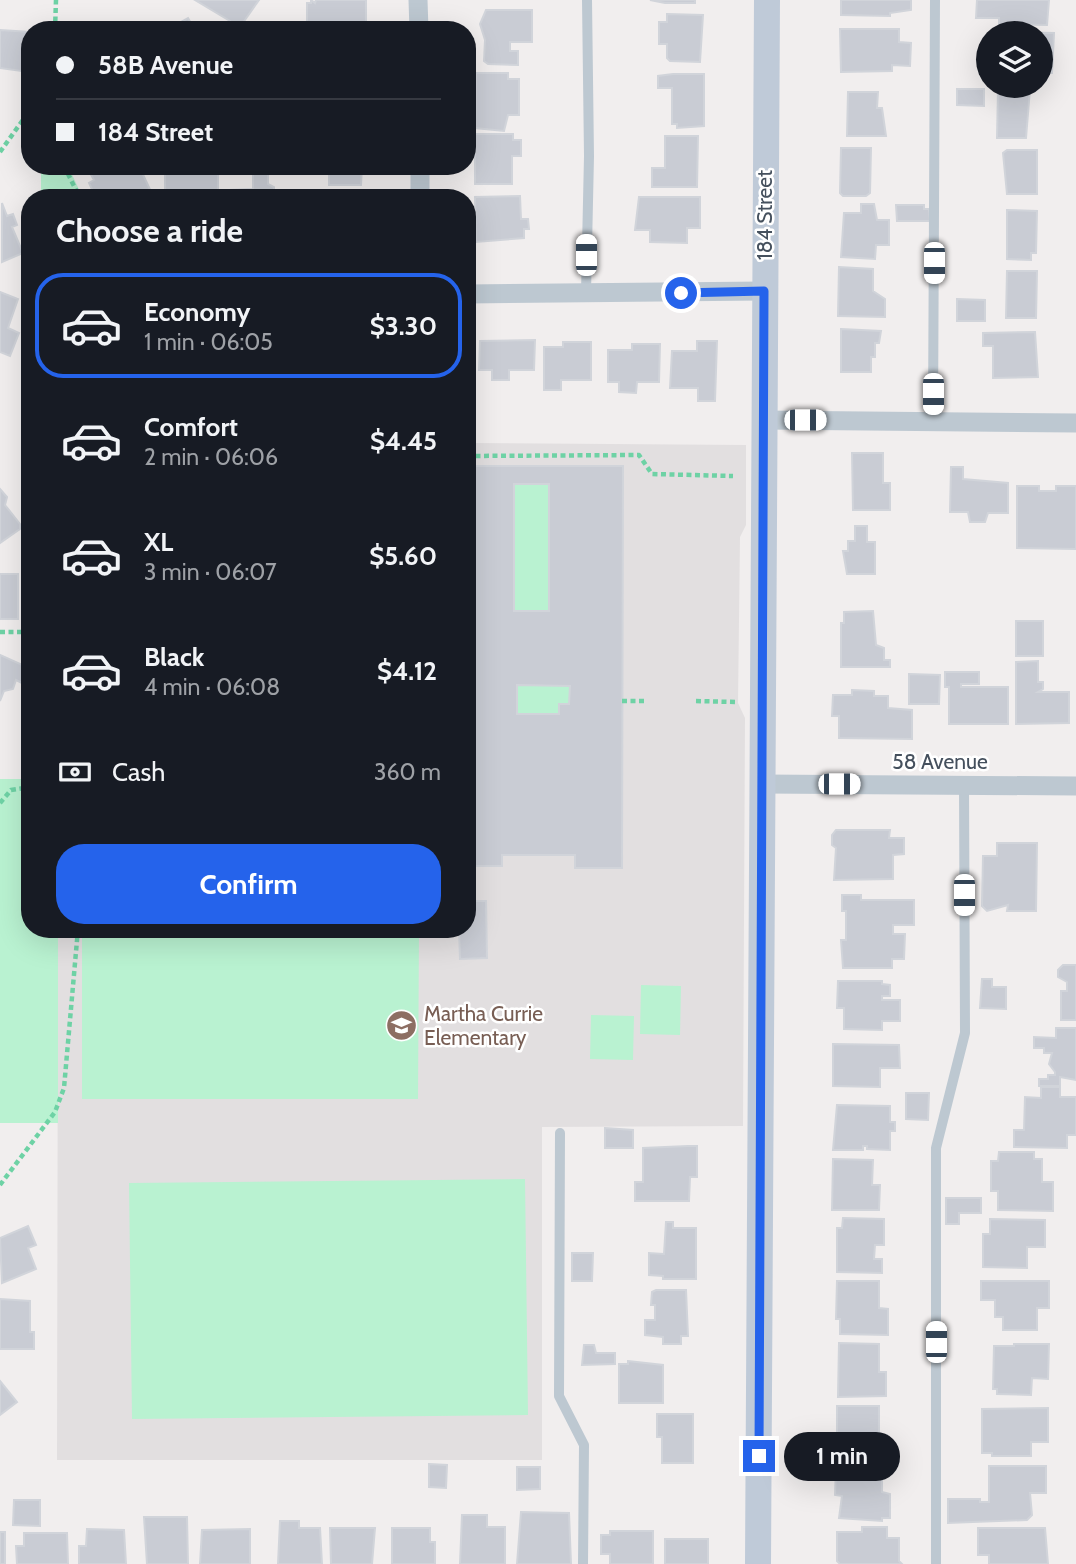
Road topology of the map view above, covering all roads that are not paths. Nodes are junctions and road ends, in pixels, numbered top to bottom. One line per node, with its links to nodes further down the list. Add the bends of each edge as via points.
1 (418, 0): 5 (street)
2 (587, 0): 8 (lane)
3 (767, 0): 6 (main road, 184 Street)
4 (935, 0): 10 (lane)
5 (419, 21)
6 (764, 291): 8 (street); 9 (main road, 184 Street)
7 (476, 294): 8 (street)
8 (586, 294)
9 (763, 420): 10 (street); 12 (main road, 184 Street)
10 (933, 421): 11 (street)
11 (1076, 423)
12 (762, 784): 13 (street, 58 Avenue); 17 (main road, 184 Street)
13 (964, 784): 14 (street, 58 Avenue); 18 (lane, via 965,1032 936,1148)
14 (1076, 786)
15 (560, 1133): 16 (lane, via 559,1396 584,1445)
16 (583, 1564)
17 (758, 1564)
18 (936, 1564)

